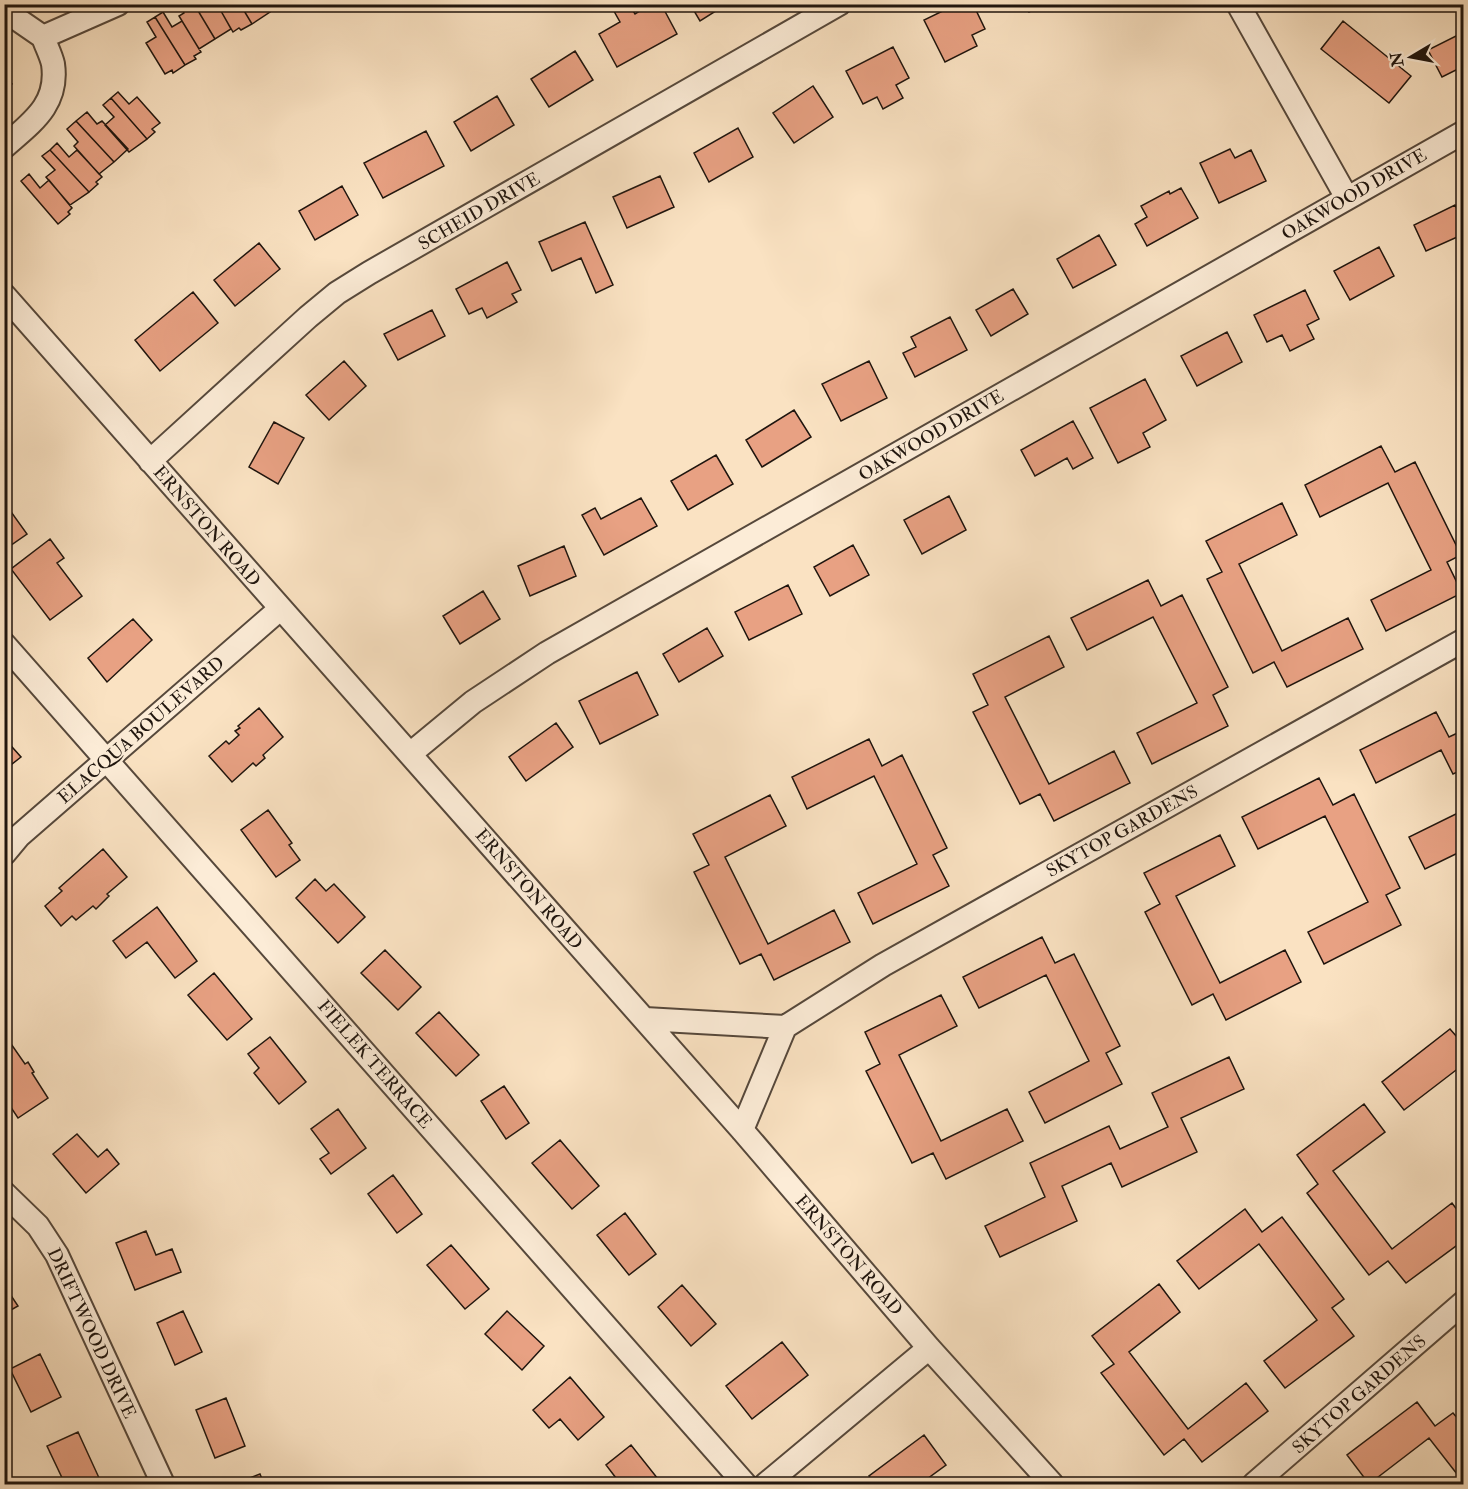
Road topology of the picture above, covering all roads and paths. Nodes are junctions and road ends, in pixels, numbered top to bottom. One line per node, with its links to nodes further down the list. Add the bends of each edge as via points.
1 (118, 4): 5 (street)
2 (839, 4): 10 (street, SCHEID DRIVE, via 337,293)
3 (1238, 4): 8 (street)
4 (4, 8): 5 (street)
5 (44, 37): 7 (street, via 53,64 52,90 42,113)
6 (1464, 132): 8 (street, OAKWOOD DRIVE)
7 (4, 147)
8 (1347, 198): 14 (street, OAKWOOD DRIVE, via 547,653 473,702)
9 (4, 295): 10 (street, ERNSTON ROAD)
10 (150, 461): 11 (street, ERNSTON ROAD)
11 (280, 609): 14 (street, ERNSTON ROAD); 15 (street, ELACQUA BOULEVARD)
12 (1464, 640): 18 (street, SKYTOP GARDENS, via 883,965)
13 (4, 644): 15 (street, FIELEK TERRACE)
14 (410, 754): 17 (street, ERNSTON ROAD)
15 (107, 760): 16 (street, ELACQUA BOULEVARD, via 19,836); 24 (street, FIELEK TERRACE)
16 (4, 854)
17 (645, 1019): 18 (street); 19 (street, ERNSTON ROAD)
18 (785, 1027): 19 (street)
19 (742, 1130): 22 (street, ERNSTON ROAD)
20 (4, 1193): 23 (street, DRIFTWOOD DRIVE, via 38,1226 57,1255)
21 (1464, 1302): 27 (street, SKYTOP GARDENS)
22 (929, 1348): 25 (street); 26 (street, ERNSTON ROAD)
23 (163, 1485)
24 (745, 1485)
25 (766, 1485)
26 (1052, 1485)
27 (1254, 1485)

